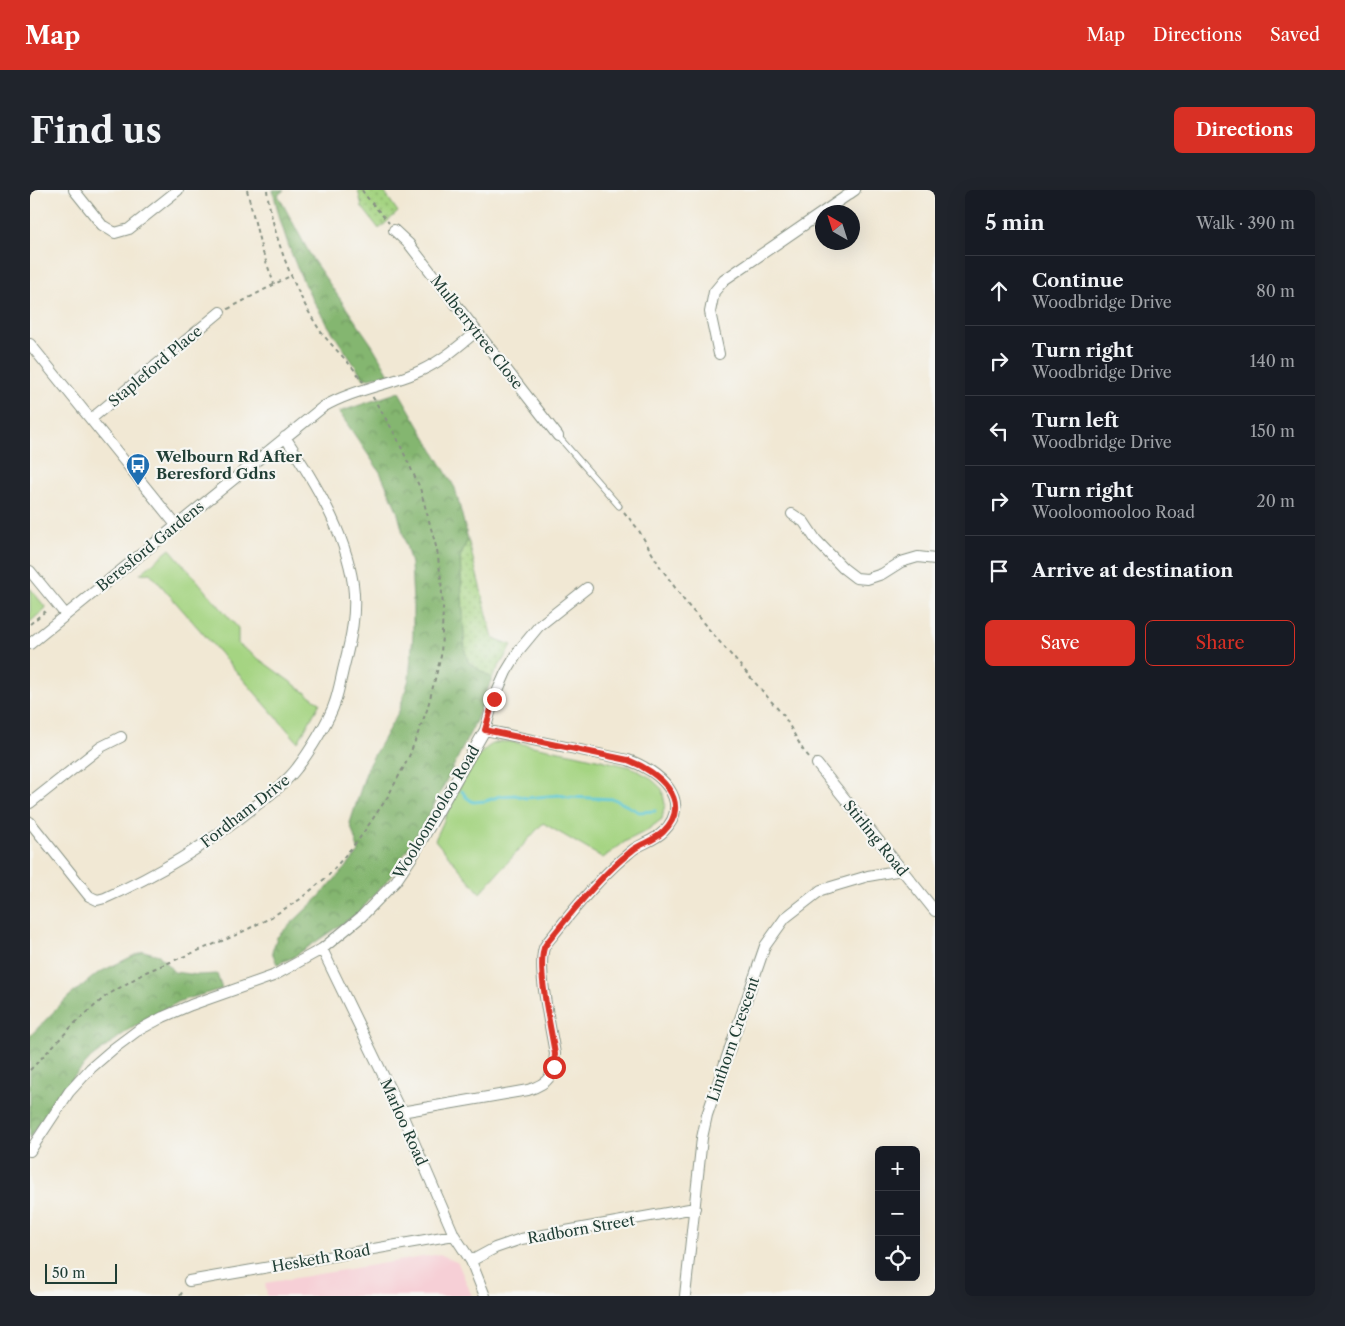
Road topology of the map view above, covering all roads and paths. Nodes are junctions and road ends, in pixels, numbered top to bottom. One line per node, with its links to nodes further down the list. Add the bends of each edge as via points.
1 (74, 190): 2 (street, via 102,225 114,233 129,229)
2 (178, 190)
3 (247, 190): 9 (path)
4 (267, 190): 8 (path, via 277,237)
5 (362, 190): 7 (path)
6 (856, 190): 13 (street, via 724,280 714,292 710,312)
7 (394, 230): 11 (street, Mulberrytree Close, via 409,244)
8 (292, 275): 9 (path); 14 (path, via 321,332 355,370)
9 (274, 284): 10 (path)
10 (220, 312): 15 (street, Stapleford Place)
11 (477, 331): 14 (street, Beresford Gardens, via 444,358 418,372); 16 (street, Mulberrytree Close)
12 (30, 344): 15 (street)
13 (718, 354)
14 (367, 389): 17 (street, Beresford Gardens, via 337,399); 36 (path, via 395,434 420,488 437,550 441,579 441,656 427,710 408,759 359,839 328,876 299,900 268,920 146,972 106,996)
15 (91, 419): 20 (street)
16 (558, 436): 18 (lane)
17 (285, 438): 20 (street, Beresford Gardens); 32 (street, Fordham Drive, via 316,487 341,541 353,585 354,610 352,635 335,704 298,766 273,792 208,842 97,900 89,896)
18 (619, 506): 30 (path, via 638,529 686,603 784,716 803,750)
19 (792, 514): 21 (street, via 804,522 816,540 856,578 867,579 882,574 901,562 918,557)
20 (176, 525): 25 (street, Beresford Gardens)
21 (935, 559)
22 (30, 571): 24 (street)
23 (587, 588): 28 (street, Wooloomooloo Road, via 540,626 520,649 494,699)
24 (56, 603): 25 (street); 26 (path)
25 (66, 615): 27 (street, Beresford Gardens)
26 (30, 624)
27 (30, 644)
28 (485, 730): 35 (street, Wooloomooloo Road, via 396,881 361,917); 37 (street, via 639,764 662,780 672,792 675,812 662,833 634,849 613,867 544,947 541,968 555,1054 550,1079 528,1090)
29 (121, 737): 31 (street, via 101,747)
30 (817, 764): 33 (street, Stirling Road)
31 (30, 803)
32 (31, 827)
33 (902, 870): 34 (street, Stirling Road); 39 (street, Linthorn Crescent, via 821,890 785,918 765,946 706,1115)
34 (935, 911)
35 (322, 949): 37 (street, Marloo Road); 38 (street, Wooloomooloo Road, via 273,976 191,1004 137,1032 91,1068 69,1092)
36 (30, 1070)
37 (401, 1112): 40 (street, Marloo Road)
38 (30, 1151)
39 (696, 1208): 41 (street, Radborn Street, via 521,1240 495,1248); 44 (street, Linthorn Crescent)
40 (454, 1235): 41 (street, Marloo Road); 42 (street, Hesketh Road)
41 (471, 1261): 43 (street, Marloo Road)
42 (189, 1281)
43 (485, 1296)
44 (685, 1296)

